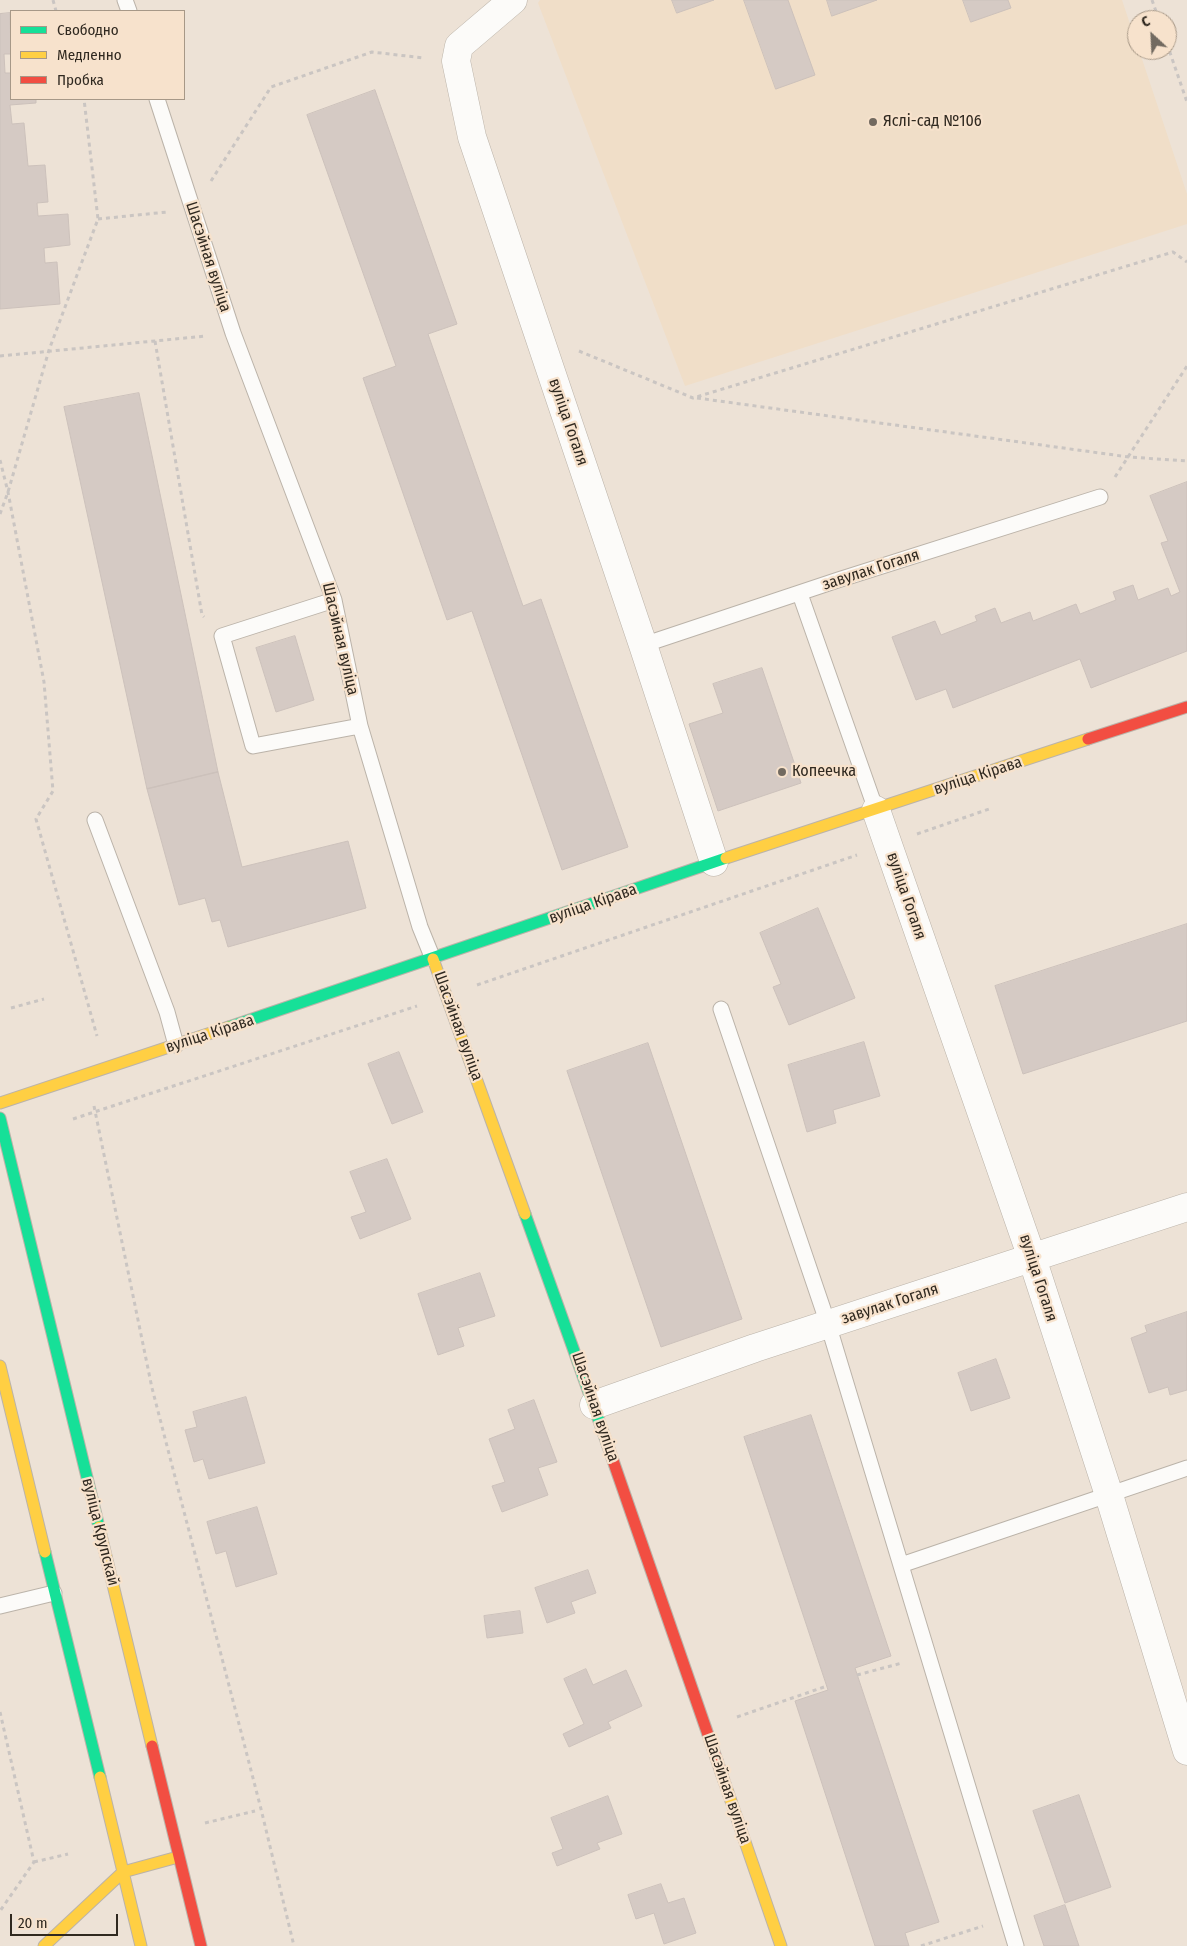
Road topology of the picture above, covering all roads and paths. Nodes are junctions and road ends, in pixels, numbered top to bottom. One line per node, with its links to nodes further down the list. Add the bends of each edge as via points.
1 (512, 0): 3 (street, via 459,46)
2 (1173, 60): 6 (path)
3 (456, 61): 7 (path, via 372,52 270,87); 11 (street, вуліца Гогаля, via 472,137)
4 (84, 100): 8 (path)
5 (157, 100): 7 (lane, Шасэйная вуліца)
6 (1187, 102)
7 (193, 209): 8 (path); 10 (lane, Шасэйная вуліца)
8 (98, 219): 13 (path)
9 (1187, 262): 16 (path, via 1173,252)
10 (233, 333): 12 (path); 24 (lane, Шасэйная вуліца)
11 (539, 334): 16 (path); 26 (street, вуліца Гогаля)
12 (155, 341): 13 (path); 25 (path, via 202,614)
13 (49, 350): 14 (path); 20 (path)
14 (0, 356)
15 (1187, 366): 17 (path)
16 (693, 398): 17 (path)
17 (1129, 457): 19 (path); 21 (path)
18 (0, 460): 20 (path)
19 (1187, 461)
20 (8, 492): 22 (path); 40 (path, via 44,682 53,791 36,819 98,1035)
21 (1100, 497): 23 (lane, завулак Гогаля)
22 (0, 514)
23 (800, 594): 26 (lane, завулак Гогаля); 30 (lane)
24 (334, 600): 25 (lane); 28 (lane, Шасэйная вуліца)
25 (222, 636): 28 (lane, via 253,746)
26 (644, 646): 33 (street, вуліца Гогаля)
27 (1187, 707): 30 (street, вуліца Кірава)
28 (360, 726): 34 (lane, Шасэйная вуліца, via 420,927)
29 (1000, 805): 32 (path)
30 (876, 810): 32 (street, вуліца Гогаля); 33 (street, вуліца Кірава)
31 (95, 820): 39 (lane, via 167,1012)
32 (888, 845): 35 (path); 46 (street, вуліца Гогаля)
33 (714, 862): 34 (street, вуліца Кірава)
34 (434, 958): 35 (street, Шасэйная вуліца); 39 (street, вуліца Кірава)
35 (447, 996): 42 (path); 49 (street, Шасэйная вуліца)
36 (44, 1000): 37 (path)
37 (11, 1008)
38 (721, 1010): 47 (lane)
39 (176, 1045): 40 (street, вуліца Кірава)
40 (88, 1074): 41 (street, вуліца Кірава); 42 (path)
41 (0, 1103)
42 (96, 1112): 44 (path); 72 (path, via 152,1388 262,1808)
43 (0, 1118): 64 (street, вуліца Крупскай)
44 (73, 1119)
45 (1187, 1207): 46 (street, завулак Гогаля)
46 (1032, 1258): 47 (street, завулак Гогаля); 51 (street, вуліца Гогаля)
47 (828, 1324): 49 (street, завулак Гогаля); 52 (lane)
48 (0, 1366): 53 (street)
49 (594, 1404): 59 (street, Шасэйная вуліца)
50 (1187, 1468): 51 (lane)
51 (1109, 1495): 52 (lane); 60 (street, вуліца Гогаля)
52 (901, 1565): 55 (lane)
53 (54, 1593): 54 (lane); 66 (street)
54 (0, 1606)
55 (928, 1656): 56 (path); 68 (lane)
56 (857, 1676)
57 (826, 1686): 59 (path)
58 (0, 1712): 65 (path)
59 (706, 1728): 73 (street, Шасэйная вуліца)
60 (1187, 1751)
61 (255, 1811): 62 (path)
62 (203, 1823)
63 (68, 1854): 65 (path)
64 (178, 1856): 66 (street); 71 (street, вуліца Крупскай)
65 (34, 1862): 67 (path)
66 (122, 1872): 69 (street); 70 (street)
67 (0, 1911)
68 (1007, 1918): 74 (path); 75 (lane)
69 (44, 1946)
70 (141, 1946)
71 (201, 1946)
72 (294, 1946)
73 (781, 1946)
74 (921, 1946)
75 (1016, 1946)

